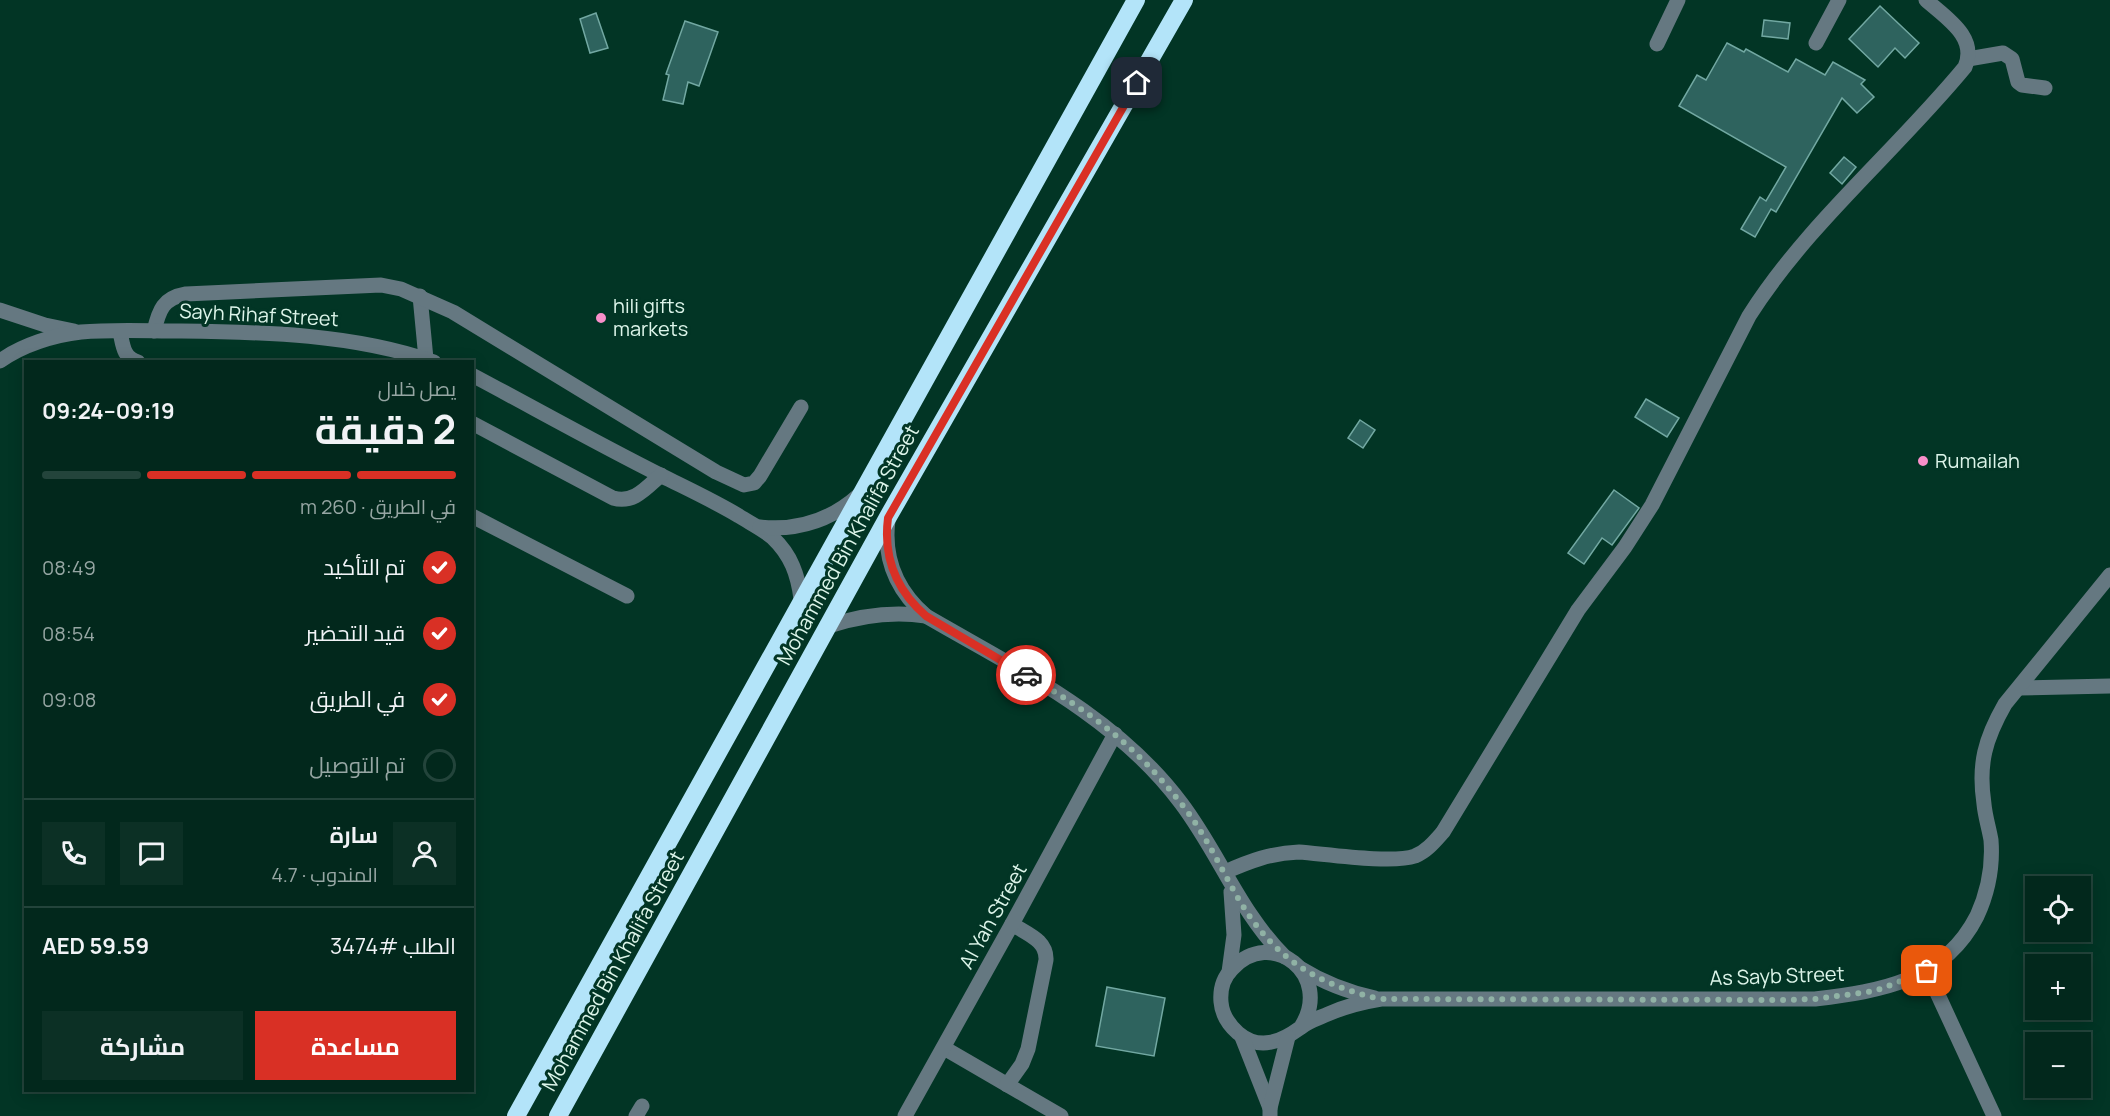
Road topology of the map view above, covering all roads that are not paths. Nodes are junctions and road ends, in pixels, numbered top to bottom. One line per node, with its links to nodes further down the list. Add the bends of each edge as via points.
1 (1136, 0): 23 (highway, Mohammed Bin Khalifa Street)
2 (1184, 0): 26 (highway, Mohammed Bin Khalifa Street)
3 (1678, 0): 7 (street)
4 (1839, 0): 6 (street)
5 (1926, 0): 8 (street, via 1965,38)
6 (1816, 43)
7 (1657, 45)
8 (1968, 59): 9 (street, via 2003,52 2012,59 2018,82); 36 (street, via 1959,74 1819,226 1765,291 1646,514 1578,610 1431,846 1415,856 1397,859 1283,852 1252,859)
9 (2045, 88)
10 (420, 296): 12 (street, via 381,285 186,294 173,297 163,306); 16 (street); 21 (street, via 453,312)
11 (0, 310): 14 (street, Sayh Rihaf Street)
12 (154, 331): 13 (street, Sayh Rihaf Street); 16 (street, Sayh Rihaf Street, via 248,332 340,340)
13 (120, 332): 14 (street, Sayh Rihaf Street); 15 (street, via 126,356)
14 (80, 333): 17 (street, Sayh Rihaf Street, via 41,341)
15 (134, 360)
16 (430, 360)
17 (0, 361)
18 (474, 376): 22 (street)
19 (801, 407): 21 (street, via 754,483 744,484)
20 (474, 424): 22 (street, via 621,500 633,499)
21 (716, 472): 24 (street)
22 (661, 475): 24 (street)
23 (861, 493): 27 (street, via 831,516 814,523 776,529); 30 (highway, Mohammed Bin Khalifa Street)
24 (703, 495): 27 (street)
25 (474, 517): 29 (street)
26 (888, 518): 31 (street, via 890,564 904,593); 32 (highway, Mohammed Bin Khalifa Street)
27 (758, 527): 30 (street, via 778,544 793,565)
28 (2110, 575): 34 (street, As Sayb Street)
29 (627, 596)
30 (801, 599): 49 (highway, Mohammed Bin Khalifa Street)
31 (926, 616): 32 (street, via 877,614); 35 (street, via 1076,704)
32 (829, 626): 50 (highway, Mohammed Bin Khalifa Street)
33 (2110, 686): 34 (street)
34 (2019, 688): 40 (street, As Sayb Street, via 1992,727 1983,753 1981,779 1991,840 1991,870 1983,903 1967,934)
35 (1115, 734): 36 (street, via 1181,803); 37 (street, Al Yah Street)
36 (1227, 876): 38 (street, via 1259,929); 41 (street, via 1233,899 1234,936)
37 (1012, 924): 46 (street, Al Yah Street); 47 (street, via 1039,941 1046,960 1028,1048)
38 (1285, 957): 39 (street); 41 (street, via 1254,954)
39 (1300, 968): 42 (street, As Sayb Street, via 1339,988); 43 (street, via 1311,991 1311,1004)
40 (1927, 971): 42 (street, As Sayb Street, via 1875,991 1815,999); 53 (street)
41 (1228, 972): 44 (street, via 1221,1007 1232,1029)
42 (1381, 999): 43 (street, As Sayb Street, via 1340,1009)
43 (1300, 1027): 45 (street)
44 (1242, 1036): 45 (street, via 1257,1042); 48 (street)
45 (1288, 1037): 48 (street)
46 (944, 1048): 47 (street); 51 (street, Al Yah Street)
47 (1007, 1085): 52 (street)
48 (1270, 1112)
49 (516, 1116)
50 (558, 1116)
51 (905, 1116)
52 (1061, 1116)
53 (1994, 1116)

